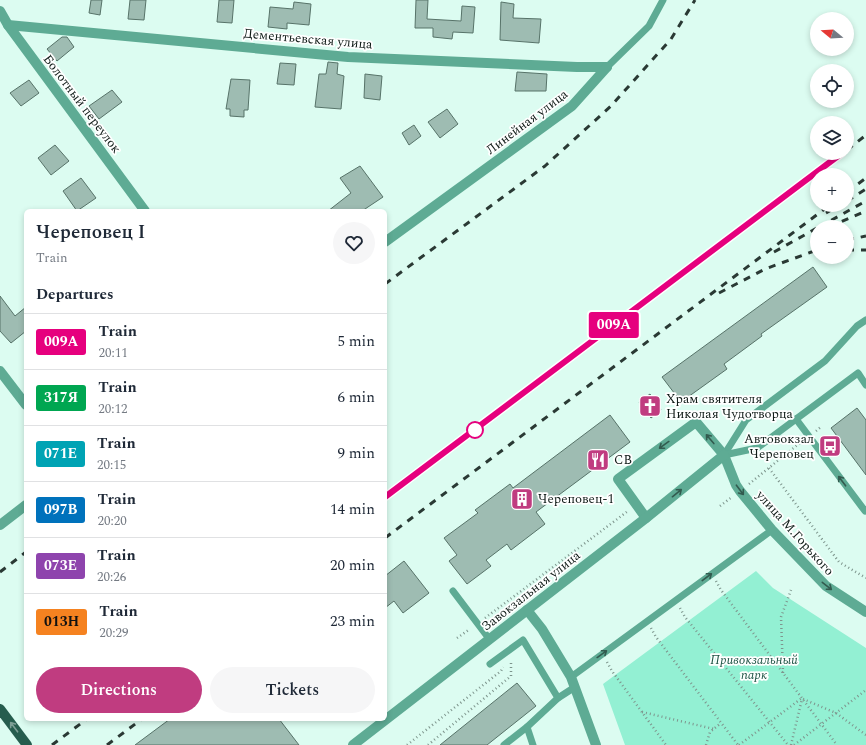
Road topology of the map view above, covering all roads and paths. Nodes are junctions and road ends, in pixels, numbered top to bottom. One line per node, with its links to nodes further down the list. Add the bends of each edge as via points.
1 (663, 0): 4 (lane, Линейная улица, via 649,26)
2 (0, 12): 3 (street, Болотный переулок)
3 (8, 25): 4 (street, Дементьевская улица, via 348,57); 5 (street, Болотный переулок)
4 (607, 67): 6 (street, Линейная улица, via 572,106)
5 (144, 209)
6 (387, 241)
7 (866, 320): 14 (lane, via 824,361 746,420)
8 (0, 371): 10 (street)
9 (866, 385): 11 (lane, via 858,373)
10 (24, 402)
11 (796, 419): 13 (lane); 14 (lane, via 757,448)
12 (822, 426): 13 (path)
13 (809, 436): 17 (lane, one-way to 13); 22 (path, via 769,468 839,562)
14 (724, 455): 15 (street, улица М.Горького, one-way to 15, via 696,422 618,479); 18 (street, Завокзальная улица, one-way to 14); 20 (street, улица М.Горького, one-way to 20, via 736,485)
15 (637, 505): 18 (street); 29 (path)
16 (24, 507): 19 (street)
17 (866, 510)
18 (646, 518): 26 (street, Завокзальная улица)
19 (0, 525)
20 (772, 530): 21 (lane); 27 (street, улица М.Горького, one-way to 27, via 826,586)
21 (712, 573): 25 (lane, one-way to 21); 36 (path, via 721,590)
22 (866, 578)
23 (791, 590): 36 (path, via 781,617)
24 (453, 591): 29 (lane)
25 (676, 600): 28 (lane); 48 (path, via 685,617)
26 (527, 610): 31 (street, Завокзальная улица); 37 (street, via 542,629)
27 (866, 612)
28 (648, 621): 32 (lane); 47 (path, via 656,637)
29 (477, 624): 30 (path); 31 (lane)
30 (457, 638)
31 (490, 640): 45 (street, Завокзальная улица)
32 (602, 654): 37 (lane, one-way to 32); 43 (path)
33 (508, 660): 56 (path, via 511,654 511,676)
34 (490, 664): 40 (lane, via 523,640)
35 (504, 665): 55 (path)
36 (783, 673): 41 (path)
37 (571, 677): 38 (street)
38 (575, 687): 40 (lane); 59 (street)
39 (866, 690): 44 (path)
40 (558, 698): 50 (lane)
41 (802, 698): 44 (path); 48 (path); 49 (path); 63 (path)
42 (0, 709): 53 (main road, one-way to 42)
43 (642, 712): 51 (path); 60 (path)
44 (836, 713): 49 (path); 52 (path)
45 (387, 719)
46 (384, 721): 54 (street, Завокзальная улица)
47 (721, 723): 51 (path); 62 (path)
48 (770, 723): 62 (path); 63 (path)
49 (821, 724): 63 (path); 64 (path)
50 (527, 727): 57 (lane); 58 (lane)
51 (714, 729): 61 (path, via 710,732)
52 (866, 736)
53 (27, 745)
54 (353, 745)
55 (407, 745)
56 (428, 745)
57 (504, 745)
58 (534, 745)
59 (596, 745)
60 (666, 745)
61 (706, 745)
62 (738, 745)
63 (791, 745)
64 (837, 745)

